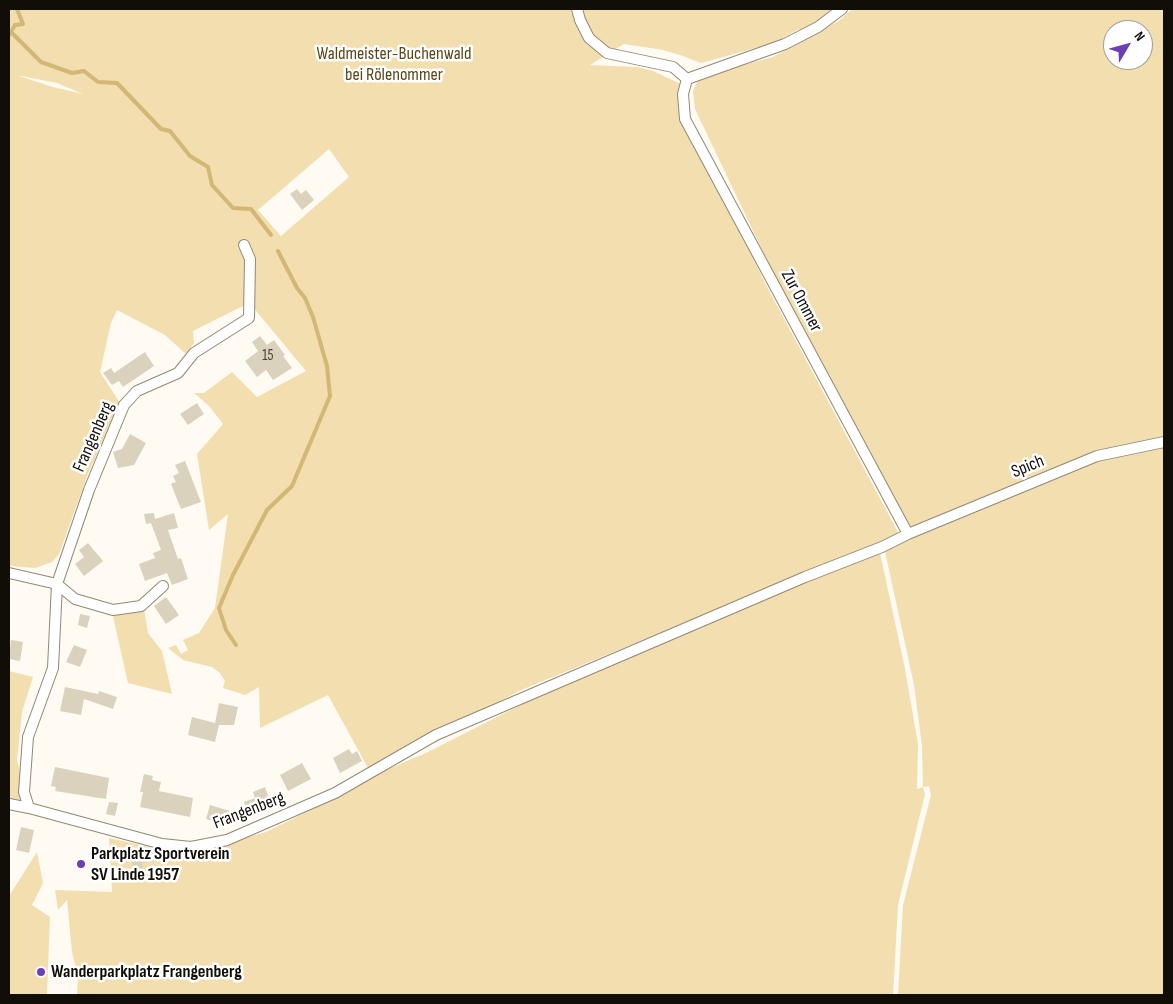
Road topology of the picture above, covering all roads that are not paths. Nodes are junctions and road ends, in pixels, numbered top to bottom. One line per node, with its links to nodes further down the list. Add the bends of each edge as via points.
1 (577, 9): 3 (street, via 589,38 607,53 673,67)
2 (842, 9): 3 (street, via 818,27 785,44)
3 (687, 79): 6 (street, Zur Ommer, via 683,94 685,119)
4 (244, 245): 8 (street, Frangenberg, via 250,259 249,318 194,353 178,373 137,392 124,405 88,490)
5 (1164, 442): 6 (street, Spich, via 1097,456)
6 (908, 534): 10 (street, Spich)
7 (9, 573): 8 (street)
8 (57, 584): 9 (street, via 75,599 113,610 141,606); 12 (street, Frangenberg, via 53,668 28,737 24,792)
9 (162, 586)
10 (436, 735): 12 (street, Frangenberg, via 335,793 227,840 190,847 162,844)
11 (9, 804): 12 (street, Frangenberg)
12 (29, 808)

